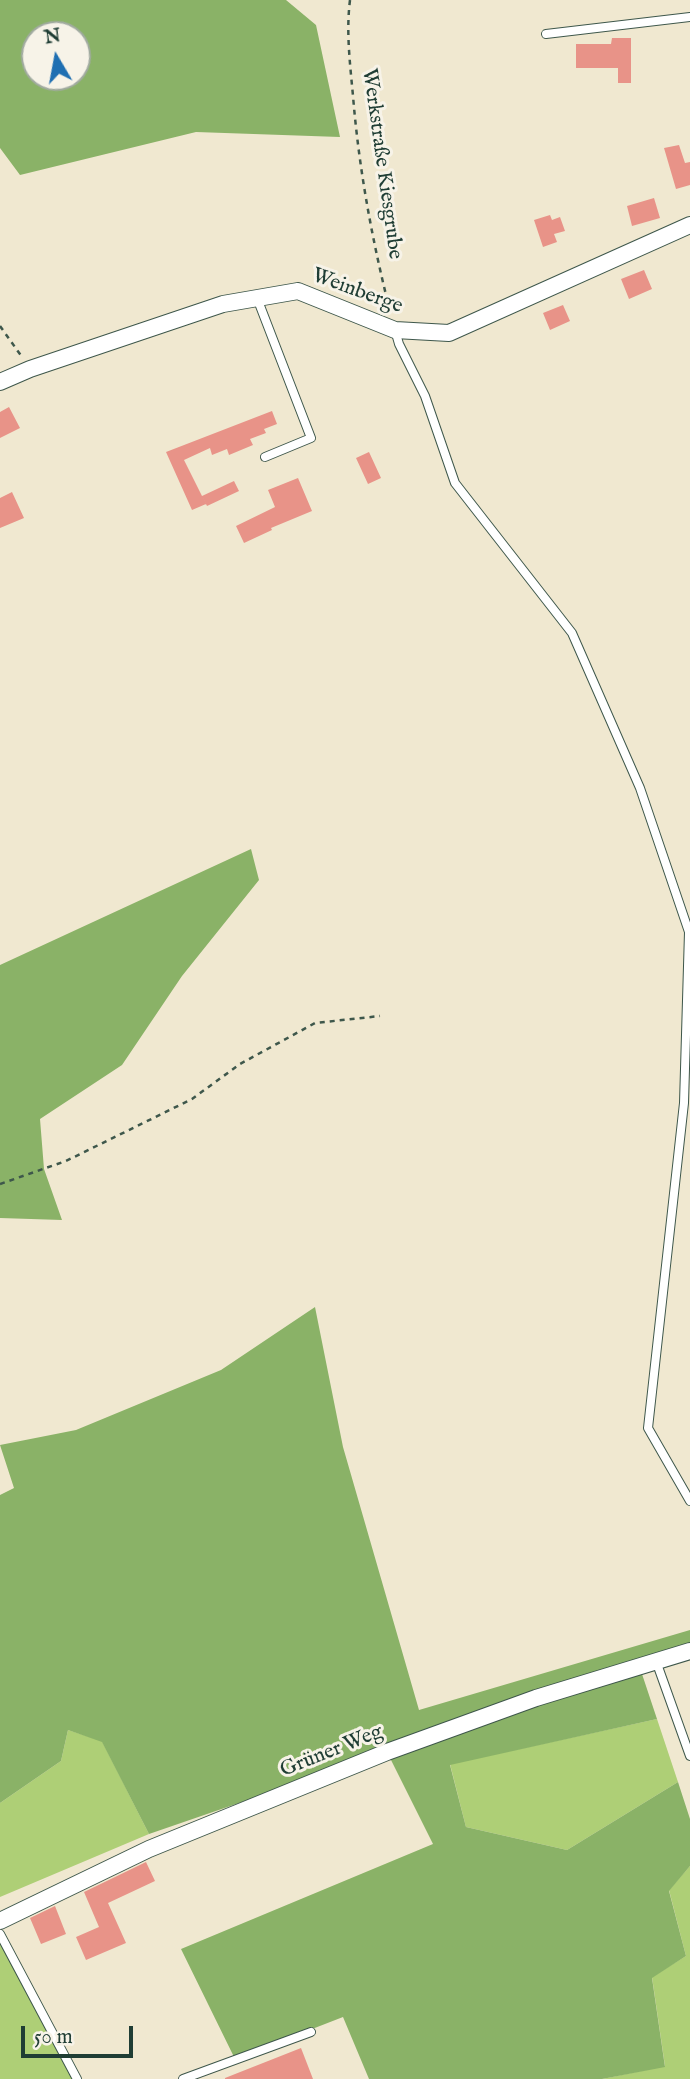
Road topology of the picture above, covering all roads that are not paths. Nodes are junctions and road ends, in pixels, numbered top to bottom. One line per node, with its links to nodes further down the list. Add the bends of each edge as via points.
1 (690, 17): 2 (lane)
2 (546, 34)
3 (690, 225): 5 (street, Weinberge, via 449,333)
4 (257, 298): 5 (street, Weinberge, via 298,291); 6 (street, Weinberge, via 223,304); 7 (lane, via 311,438)
5 (395, 330): 8 (lane, via 425,396 454,483 572,633 640,788 689,932 684,1103 648,1428)
6 (0, 382)
7 (265, 457)
8 (690, 1502)
9 (690, 1651): 10 (street, Grüner Weg)
10 (656, 1661): 11 (lane); 12 (street, Grüner Weg, via 387,1752 149,1849)
11 (690, 1756)
12 (0, 1921)
13 (0, 1934): 15 (lane)
14 (311, 2032): 16 (lane)
15 (77, 2079)
16 (183, 2079)

